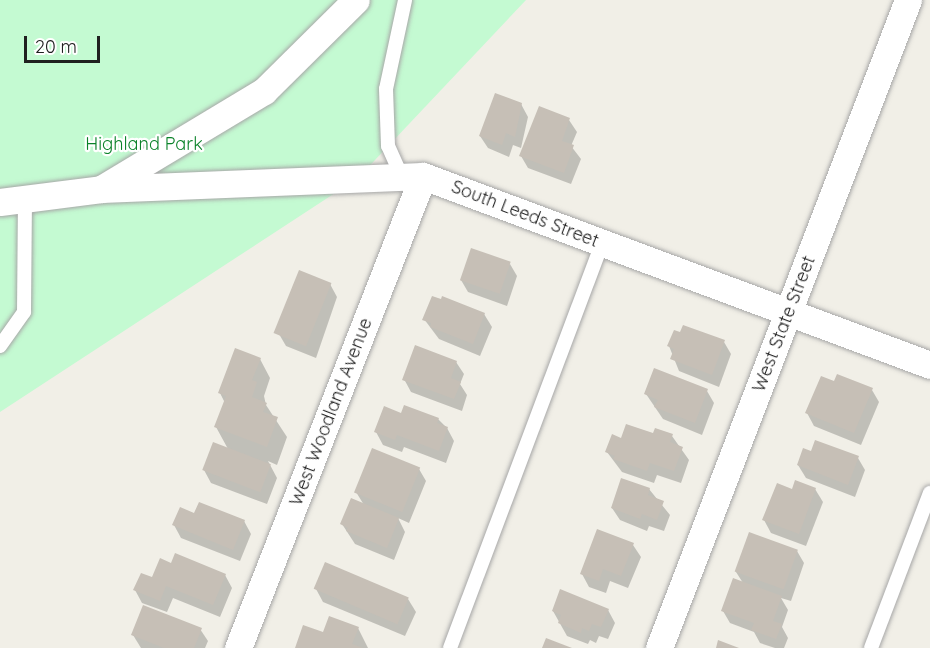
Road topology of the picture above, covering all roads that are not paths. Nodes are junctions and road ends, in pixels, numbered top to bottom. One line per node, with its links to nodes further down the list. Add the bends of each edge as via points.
1 (356, 0): 5 (street, via 264,91)
2 (405, 0): 4 (lane, via 386,88 388,146)
3 (908, 0): 8 (street, West State Street)
4 (412, 175): 5 (street, South Leeds Street); 7 (street, South Leeds Street); 12 (street, West Woodland Avenue)
5 (101, 189): 6 (street, South Leeds Street)
6 (12, 201): 9 (lane, via 24,312)
7 (602, 244): 8 (street, South Leeds Street); 13 (lane)
8 (788, 314): 10 (street, South Leeds Street); 14 (street, West State Street)
9 (0, 346)
10 (930, 365)
11 (930, 493): 15 (lane)
12 (238, 648)
13 (450, 648)
14 (660, 648)
15 (871, 648)

